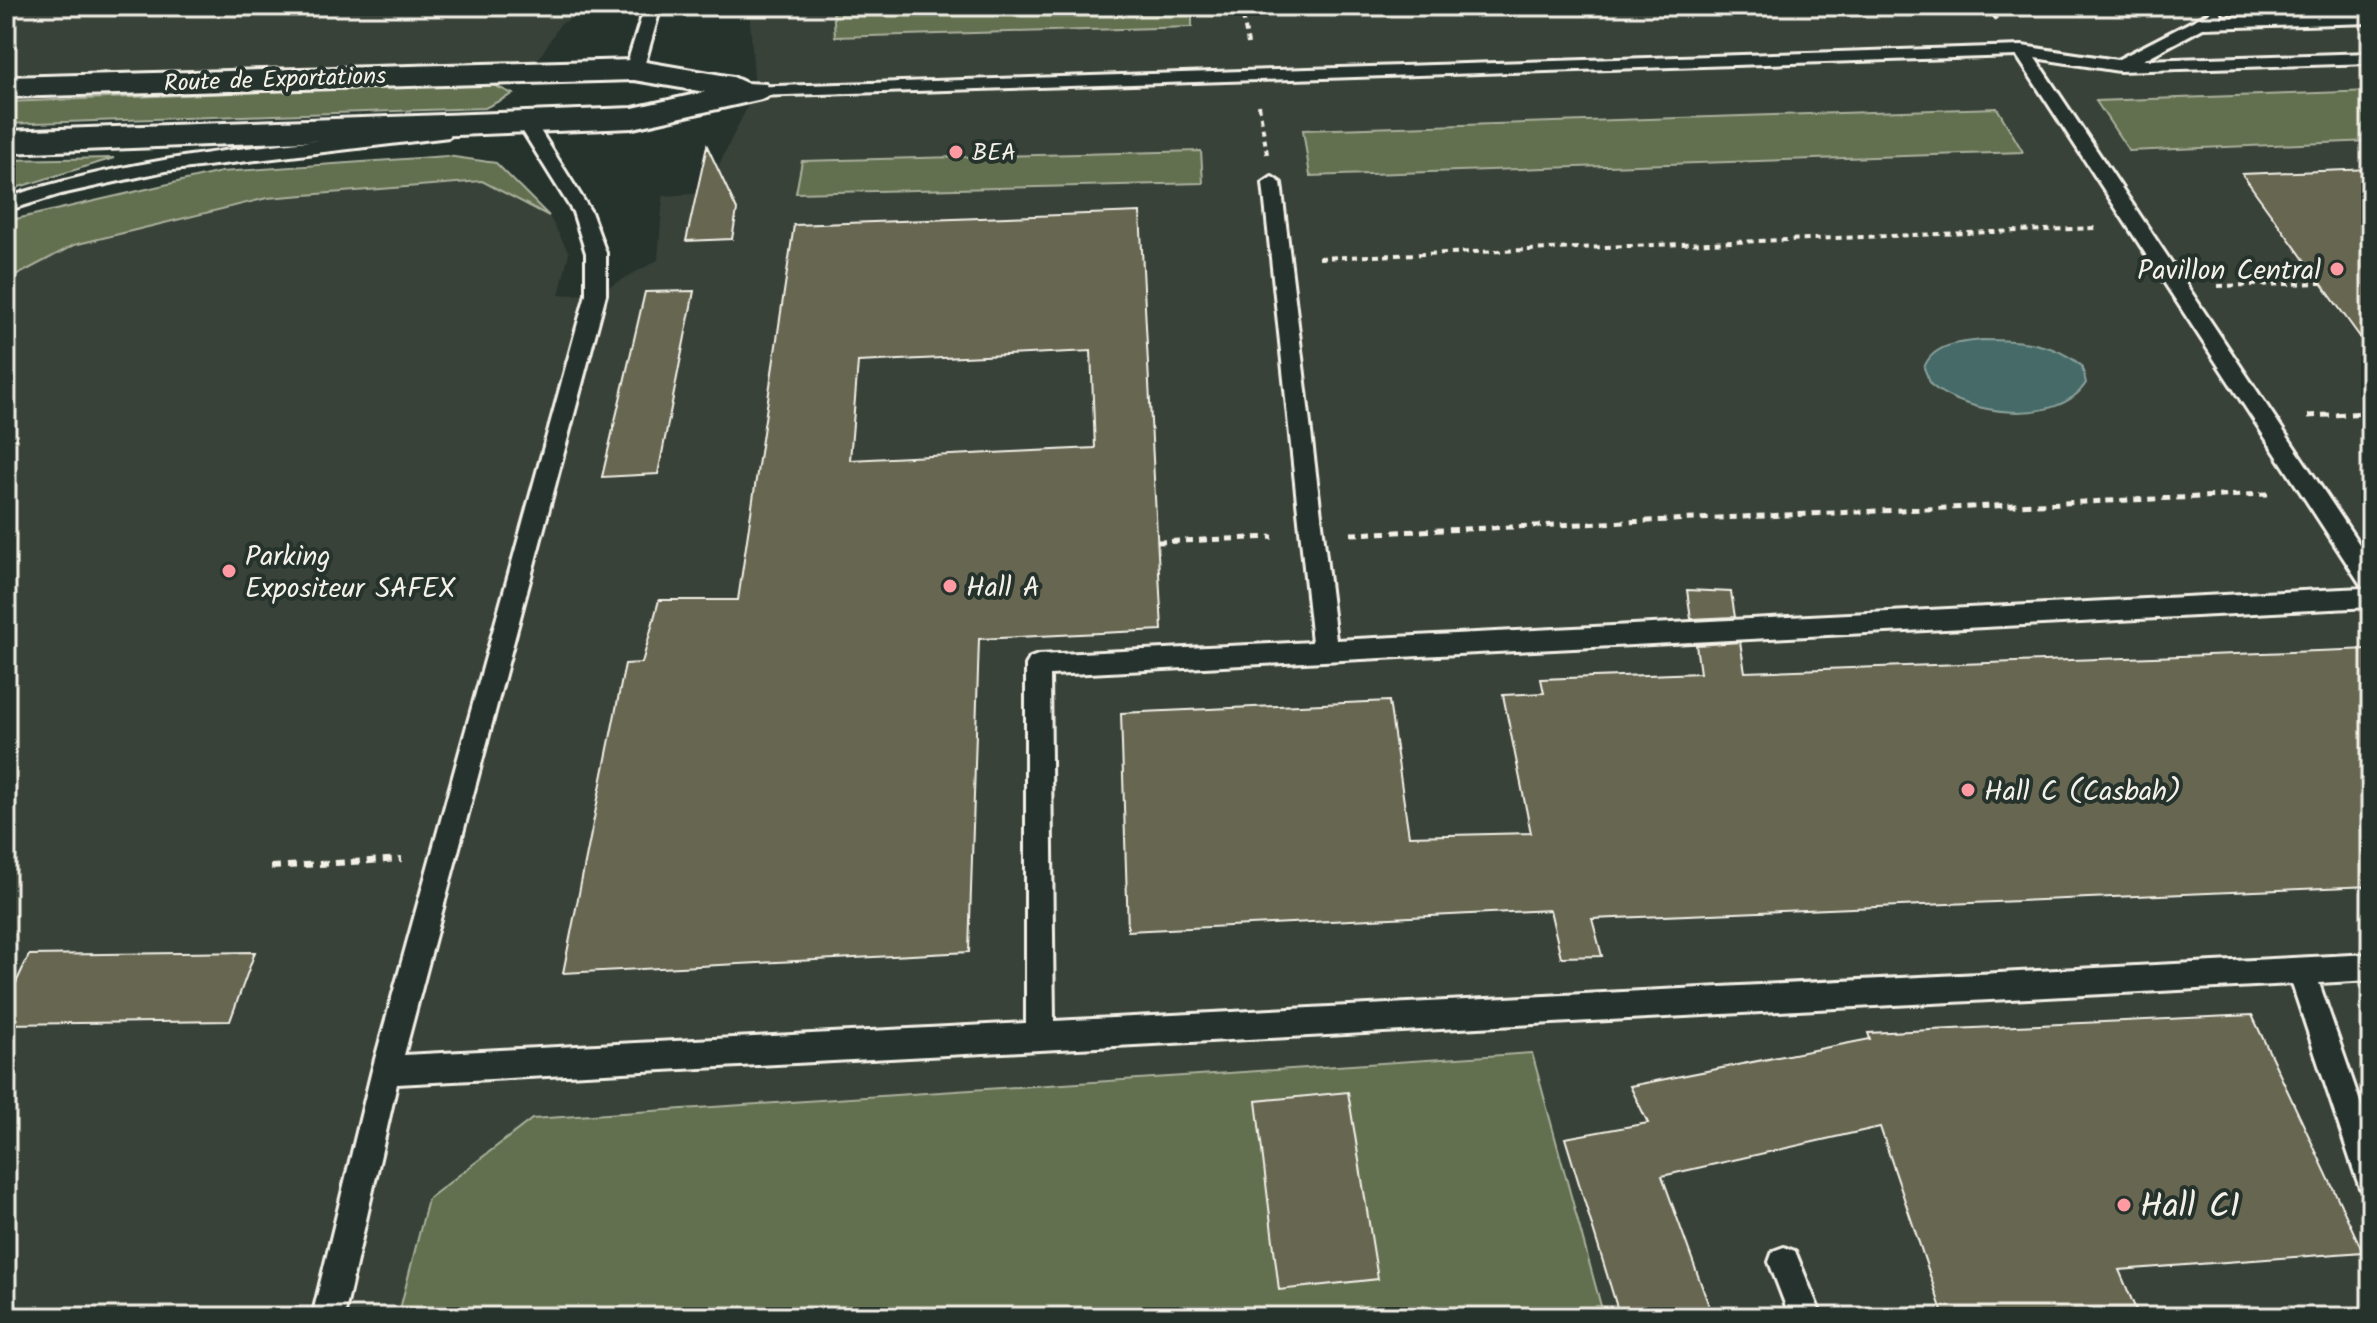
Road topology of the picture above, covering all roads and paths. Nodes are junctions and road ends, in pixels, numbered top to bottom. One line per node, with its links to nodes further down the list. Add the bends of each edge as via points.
1 (653, 6): 8 (lane)
2 (2230, 6): 4 (lane)
3 (2371, 18): 4 (lane)
4 (2199, 23): 7 (lane)
5 (2022, 51): 7 (lane); 11 (lane); 17 (lane)
6 (2371, 58): 7 (lane)
7 (2119, 66)
8 (634, 70): 9 (street, Route de Exportations); 12 (street, Route de Exportations)
9 (543, 72): 10 (street, Route de Exportations); 13 (street)
10 (6, 87)
11 (755, 91): 12 (street, Route de Exportations)
12 (712, 92): 13 (street, Route de Exportations, via 633,118)
13 (527, 124): 14 (street, Route de Exportations); 16 (lane, via 182,164 107,177); 29 (lane, via 582,212 596,253 596,294)
14 (6, 142)
15 (1272, 183): 18 (lane)
16 (6, 205)
17 (2137, 227): 18 (path); 20 (lane)
18 (1280, 260): 24 (lane)
19 (2321, 283): 20 (path)
20 (2178, 288): 22 (lane)
21 (2371, 413): 22 (path)
22 (2263, 417): 23 (lane)
23 (2313, 492): 24 (path); 26 (lane)
24 (1312, 535): 25 (path); 28 (lane)
25 (1157, 542)
26 (2371, 581)
27 (2371, 597): 28 (lane)
28 (1325, 651): 33 (lane, via 1038,665)
29 (444, 856): 30 (path); 34 (lane)
30 (271, 867)
31 (2371, 967): 32 (lane)
32 (2301, 971): 33 (lane); 35 (lane)
33 (1040, 1037): 34 (lane)
34 (386, 1070): 37 (lane)
35 (2371, 1177)
36 (1784, 1262): 38 (lane)
37 (328, 1317)
38 (1806, 1317)

